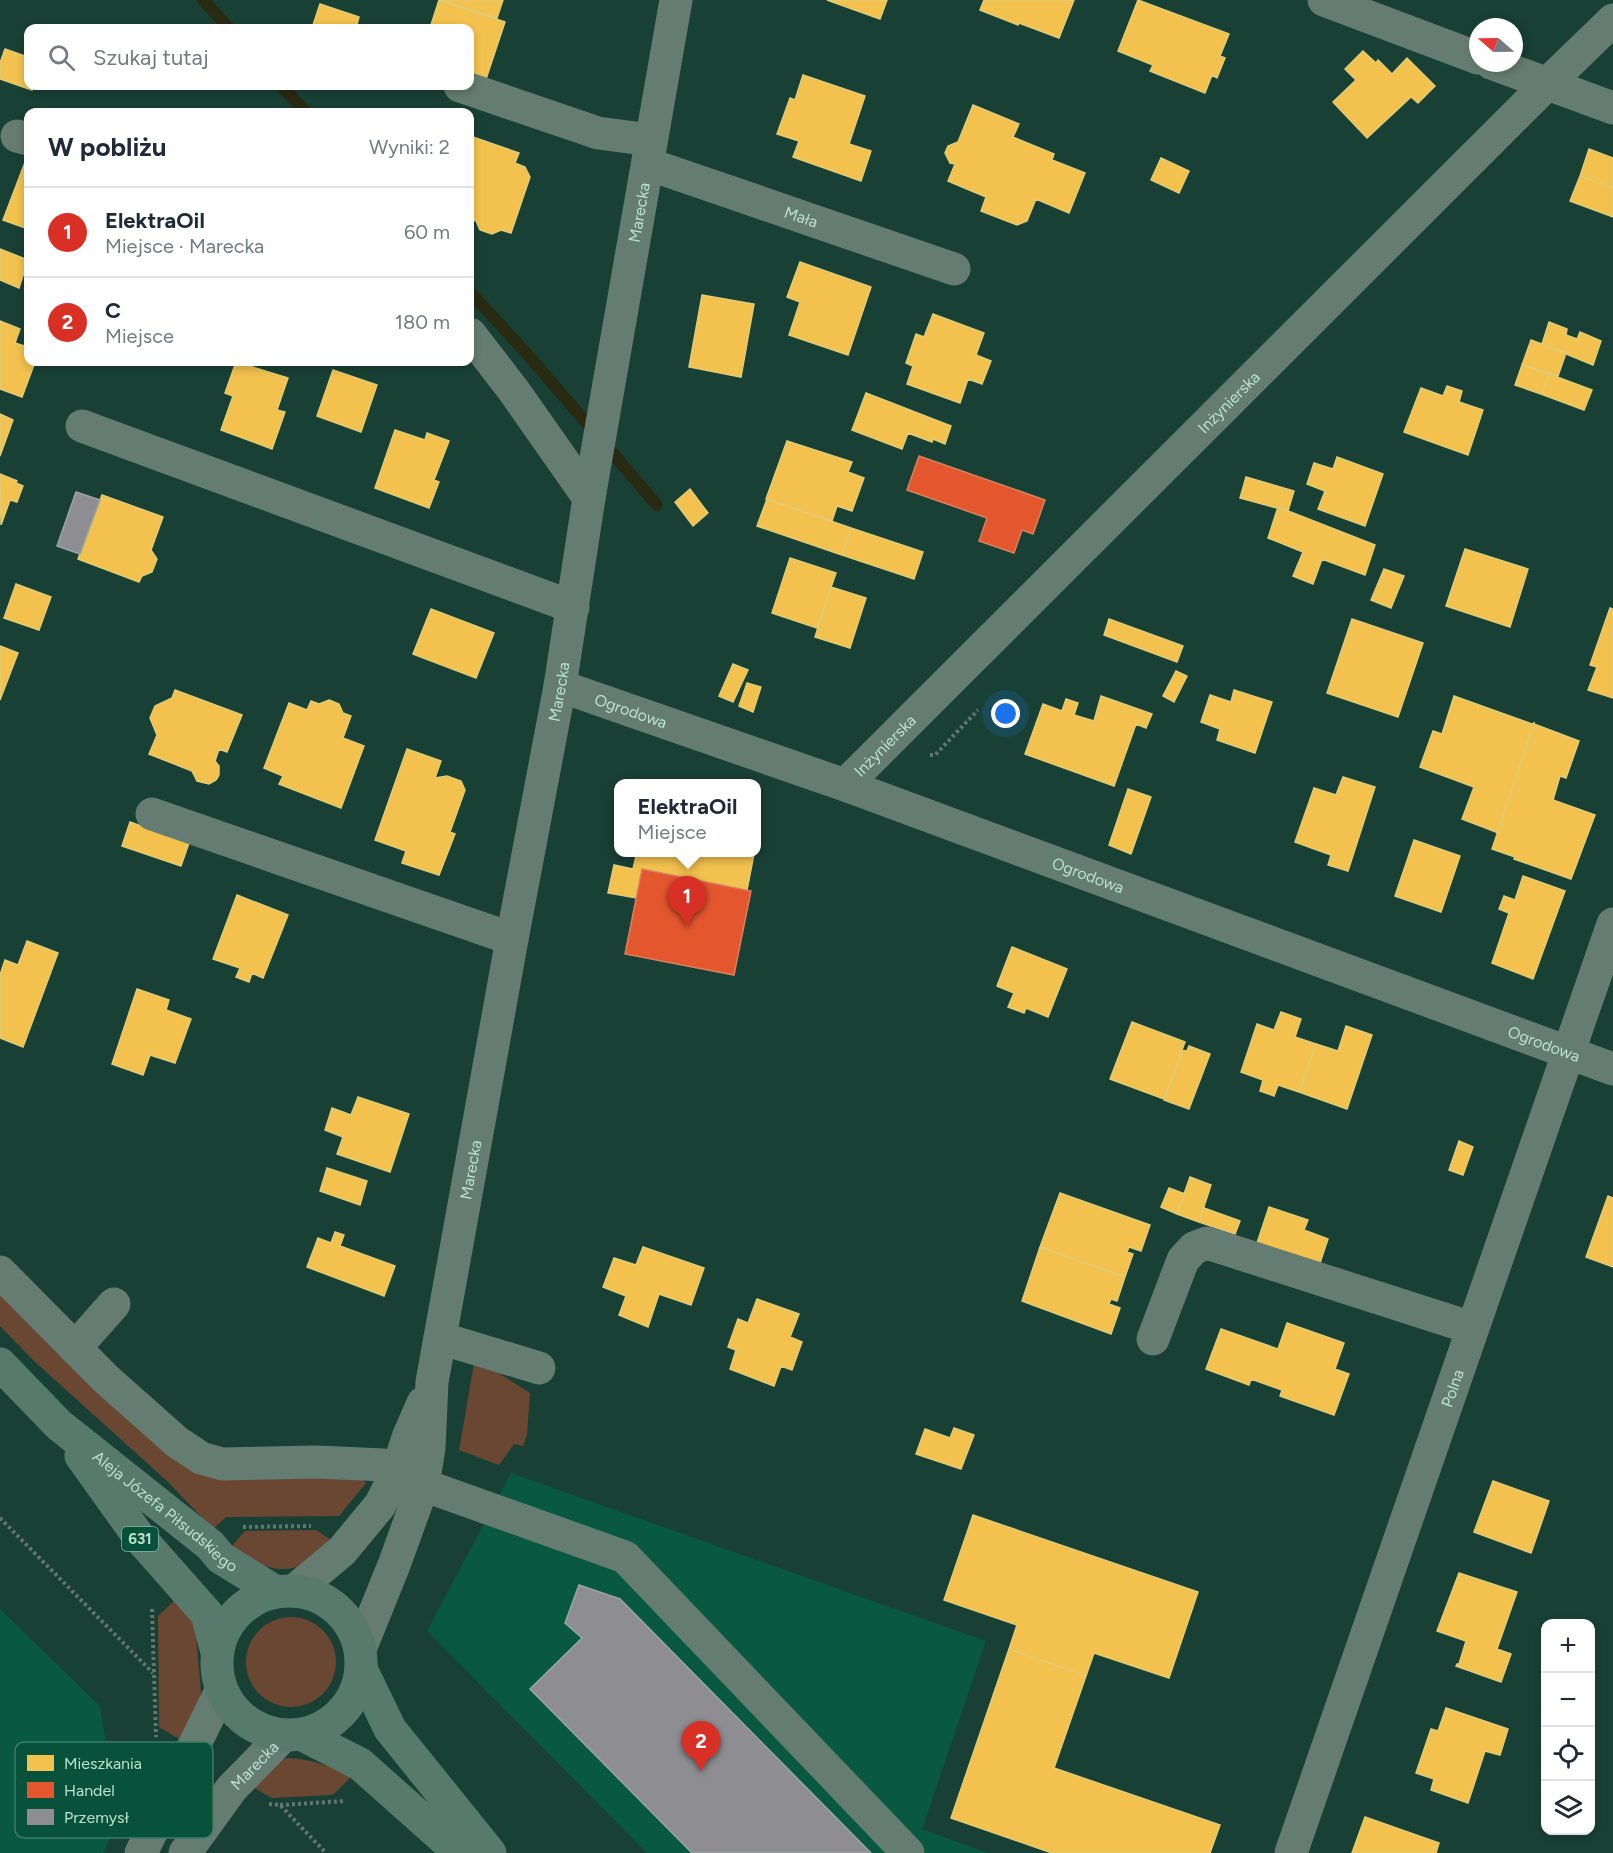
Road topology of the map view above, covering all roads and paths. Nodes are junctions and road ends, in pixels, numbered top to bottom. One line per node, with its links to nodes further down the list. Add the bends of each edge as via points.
1 (676, 0): 9 (street, Marecka)
2 (1324, 0): 4 (street)
3 (1613, 21): 6 (street, Inżynierska)
4 (1469, 55)
5 (1515, 72): 6 (street)
6 (1547, 84): 8 (street); 16 (street, Inżynierska)
7 (472, 90): 9 (street, Mała)
8 (1613, 108)
9 (650, 152): 10 (street, Mała); 13 (street, Marecka)
10 (954, 269)
11 (474, 339): 13 (street)
12 (82, 426): 14 (street)
13 (592, 484): 14 (street, Marecka)
14 (573, 607): 15 (street, Marecka)
15 (560, 686): 16 (street, Ogrodowa); 19 (street, Marecka)
16 (845, 785): 20 (street, Ogrodowa)
17 (152, 814): 19 (street)
18 (1613, 924): 20 (street, Polna)
19 (512, 939): 25 (street, Marecka)
20 (1567, 1053): 21 (street, Ogrodowa); 24 (street, Polna)
21 (1613, 1069)
22 (0, 1272): 27 (street)
23 (114, 1304): 27 (street)
24 (1472, 1328): 26 (street, via 1208,1243 1194,1248 1183,1260); 56 (street, Polna)
25 (440, 1338): 29 (street); 31 (street, Marecka, via 432,1382 429,1448)
26 (1153, 1339)
27 (75, 1348): 31 (street, via 177,1442 201,1458 222,1464 384,1465)
28 (0, 1364): 30 (main road, Aleja Józefa Piłsudskiego / 631)
29 (539, 1368)
30 (59, 1425): 34 (main road, Aleja Józefa Piłsudskiego / 631); 35 (main road, Aleja Józefa Piłsudskiego / 631, via 138,1537)
31 (409, 1479): 33 (street, Marecka); 38 (street, Marecka, via 394,1566); 55 (street, via 625,1557)
32 (0, 1518): 39 (path)
33 (351, 1539): 34 (path, via 326,1526 230,1527); 36 (street, Marecka, via 342,1551)
34 (210, 1545): 36 (main road, Aleja Józefa Piłsudskiego / 631, via 221,1558)
35 (178, 1580): 37 (main road, Aleja Józefa Piłsudskiego / 631, via 207,1614); 39 (path, via 152,1606)
36 (285, 1591): 37 (main road, via 259,1597 244,1606 230,1619); 38 (main road, via 313,1594 330,1603 355,1632)
37 (217, 1652): 40 (main road)
38 (361, 1659): 41 (main road, via 357,1687 337,1719 321,1729); 54 (main road, via 390,1729)
39 (154, 1674): 42 (path)
40 (221, 1691): 41 (main road, via 246,1722 263,1732); 43 (street)
41 (293, 1735): 44 (main road, via 360,1764); 45 (street, Marecka)
42 (156, 1742)
43 (197, 1742)
44 (371, 1773): 46 (path, via 348,1801); 53 (main road)
45 (232, 1788): 46 (path, via 247,1801); 47 (street, Marecka)
46 (280, 1805): 52 (path)
47 (213, 1814)
48 (148, 1838): 50 (street)
49 (196, 1838): 51 (street, Marecka)
50 (141, 1853)
51 (185, 1853)
52 (326, 1853)
53 (460, 1853)
54 (490, 1853)
55 (908, 1853)
56 (1291, 1853)

